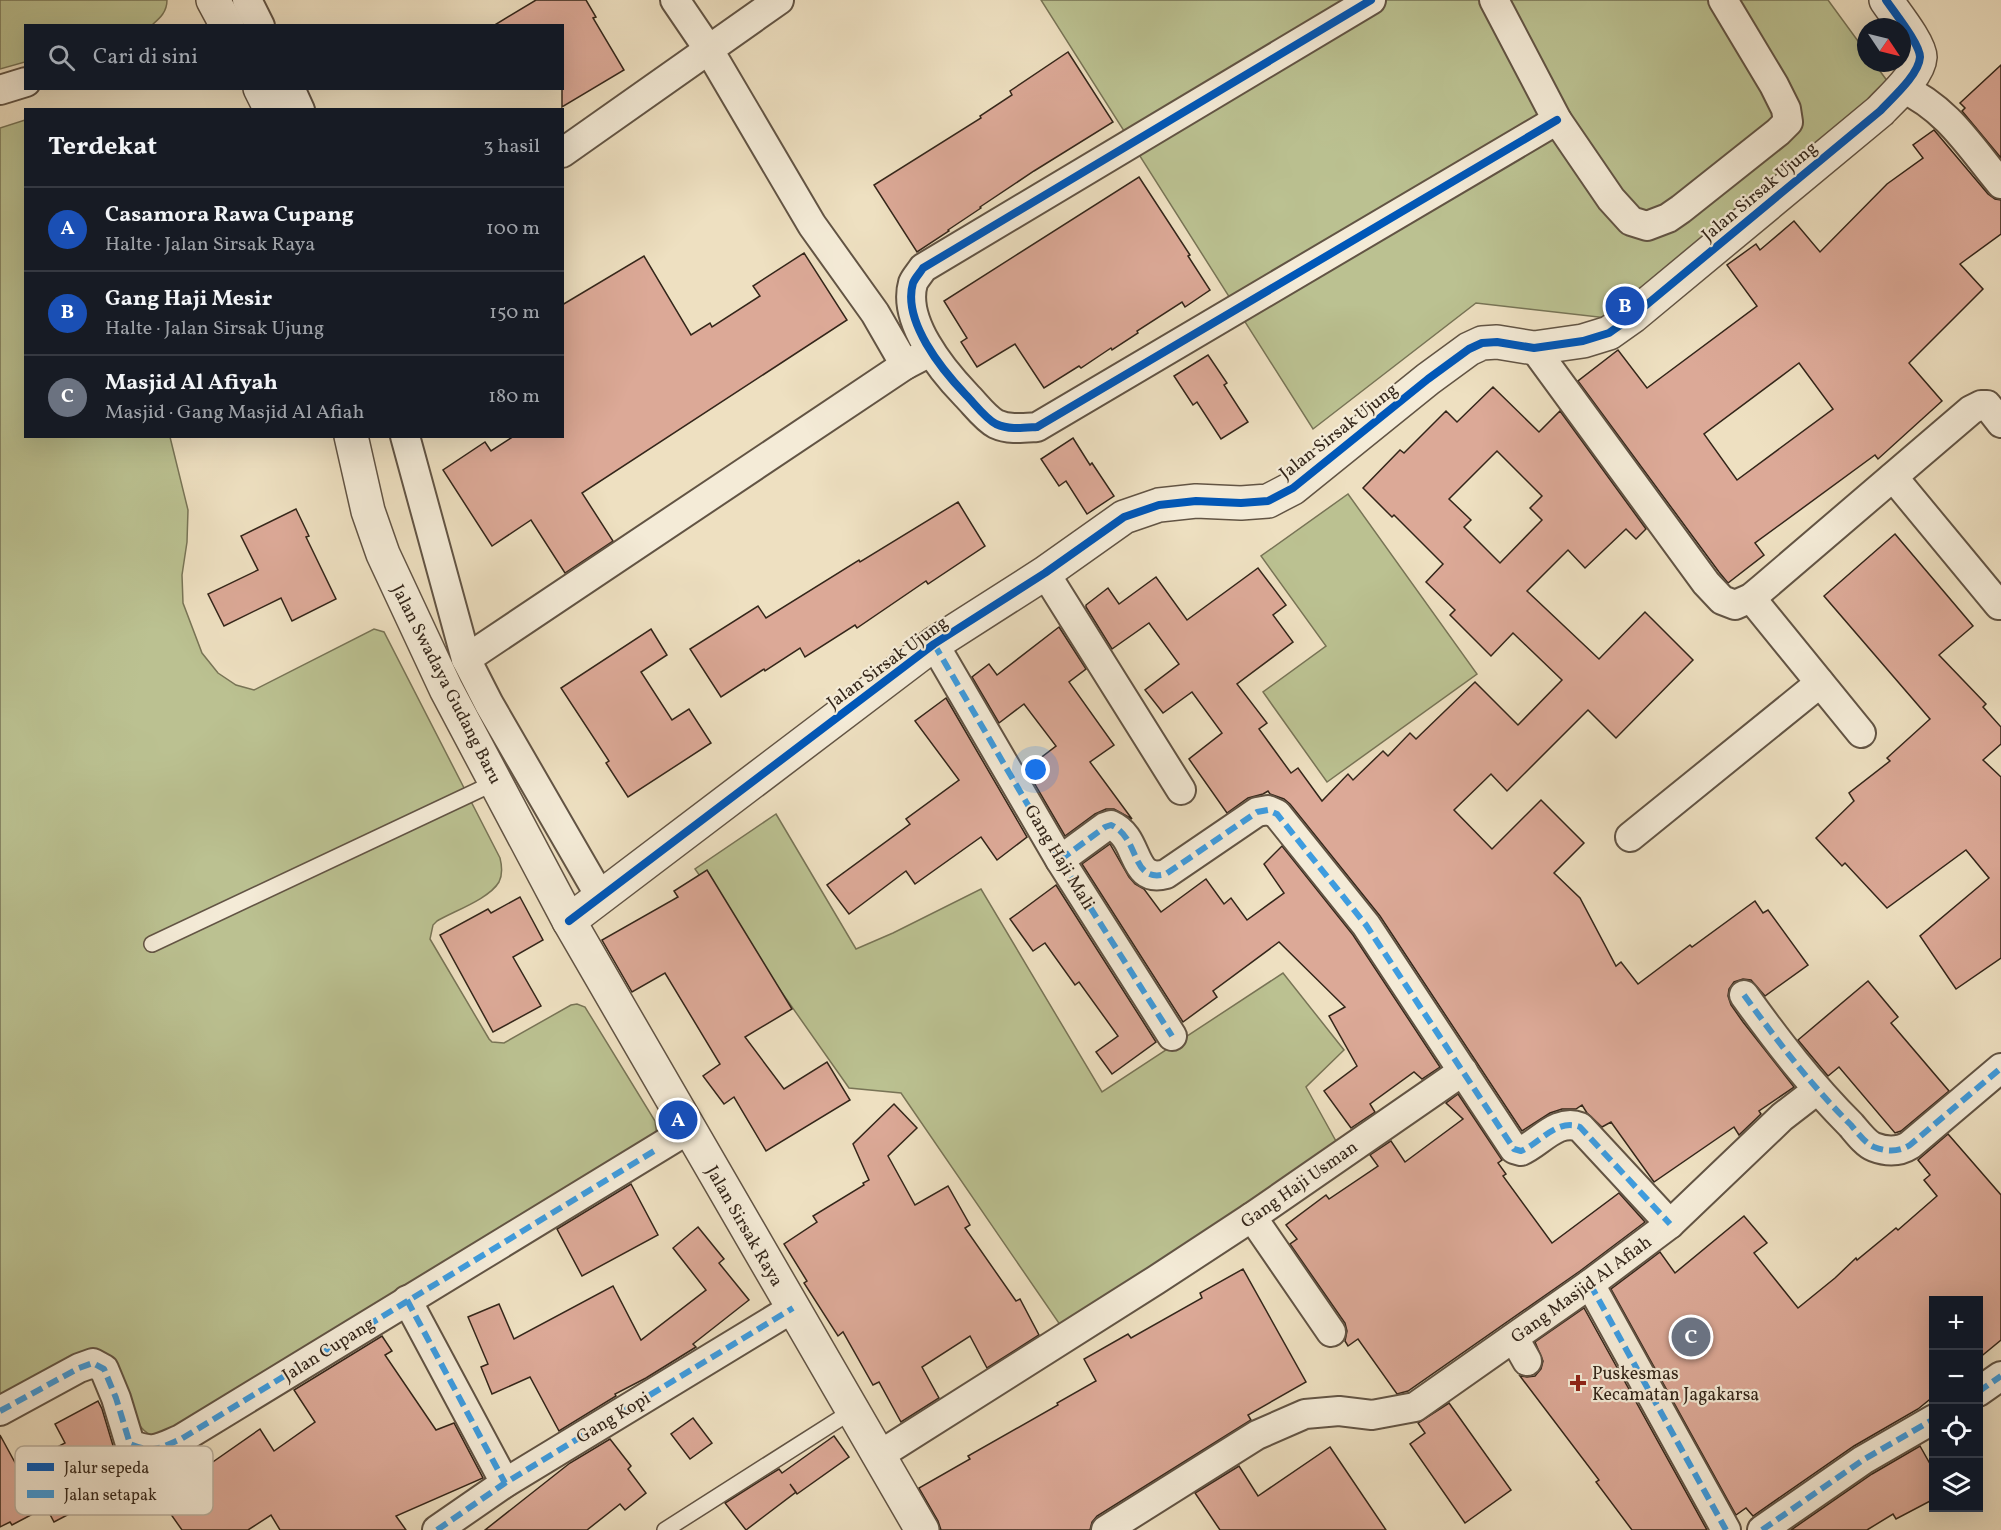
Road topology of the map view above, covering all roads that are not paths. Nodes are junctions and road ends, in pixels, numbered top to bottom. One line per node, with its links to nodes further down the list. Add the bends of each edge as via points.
1 (675, 0): 9 (street)
2 (779, 0): 9 (street)
3 (1371, 0): 21 (street, via 923,268 913,282 911,300 915,320)
4 (1494, 0): 17 (street)
5 (1723, 0): 17 (street, via 1774,85 1788,122 1681,209 1647,226 1631,221 1611,199)
6 (1886, 0): 11 (street, Jalan Sirsak Ujung, via 1917,46 1920,57)
7 (225, 15): 8 (street)
8 (254, 24)
9 (709, 50): 18 (street); 22 (street, via 812,225)
10 (24, 83): 12 (street)
11 (1902, 88): 19 (street, via 1921,97 1957,128); 20 (street, Jalan Sirsak Ujung, via 1880,111 1609,333)
12 (0, 90)
13 (261, 90): 15 (street)
14 (291, 90): 16 (street)
15 (270, 108)
16 (299, 108)
17 (1557, 120): 21 (street, via 1037,427 1014,429 995,423 948,377)
18 (564, 152)
19 (2001, 184)
20 (1534, 348): 27 (street, Jalan Sirsak Ujung, via 1497,342 1469,349 1293,488 1268,501 1159,505 1124,517); 28 (street, via 1706,583 1729,604)
21 (930, 352): 22 (street)
22 (905, 365): 31 (street)
23 (2001, 423): 26 (street, via 1987,405 1971,410)
24 (351, 438): 34 (street, Jalan Swadaya Gudang Baru, via 368,511 383,554 446,689)
25 (406, 438): 31 (street)
26 (1893, 477): 28 (street); 29 (street)
27 (1045, 573): 30 (street, Jalan Sirsak Ujung); 35 (street)
28 (1751, 598): 32 (street)
29 (1999, 605)
30 (934, 644): 37 (street, Gang Haji Mali); 38 (street, Jalan Sirsak Ujung)
31 (466, 658): 38 (street)
32 (1820, 682): 33 (street); 36 (street)
33 (1861, 733)
34 (496, 782): 39 (street, Jalan Swadaya Gudang Baru); 40 (lane)
35 (1181, 790)
36 (1630, 837)
37 (1060, 860): 42 (street, Gang Haji Mali); 44 (street, via 1110,825 1128,838 1142,869 1156,877 1167,874 1257,812 1268,810 1277,814 1366,925)
38 (600, 896): 39 (street, Jalan Sirsak Ujung)
39 (569, 921): 46 (street, Jalan Sirsak Raya)
40 (152, 944)
41 (1744, 995): 45 (street)
42 (1172, 1036)
43 (2001, 1068): 45 (street, via 1901,1150 1886,1151 1872,1146)
44 (1462, 1071): 47 (street, Gang Haji Usman); 48 (street, via 1514,1149 1531,1147 1560,1126 1580,1127)
45 (1816, 1090): 48 (street, Gang Masjid Al Afiah, via 1782,1117)
46 (689, 1129): 50 (street, Jalan Cupang); 51 (street, Jalan Sirsak Raya)
47 (1252, 1217): 52 (street); 60 (street, Gang Haji Usman)
48 (1670, 1224): 49 (street, Gang Masjid Al Afiah)
49 (1590, 1284): 66 (street, Gang Masjid Al Afiah, via 1520,1349 1415,1407 1372,1415 1340,1411 1305,1414 1257,1435); 67 (street)
50 (407, 1300): 59 (street, Jalan Cupang); 61 (street)
51 (792, 1308): 56 (street, Jalan Sirsak Raya); 61 (street, Gang Kopi)
52 (1331, 1332)
53 (2001, 1376): 54 (street)
54 (1983, 1389)
55 (0, 1411): 58 (street, Jalan Cupang, via 93,1363 104,1368 130,1444)
56 (852, 1411): 60 (street, Jalan Sirsak Raya); 64 (lane)
57 (1929, 1422): 62 (street, via 1863,1460)
58 (135, 1446)
59 (165, 1446)
60 (878, 1456): 65 (street, Jalan Sirsak Raya)
61 (505, 1483): 63 (street, Gang Kopi)
62 (1767, 1529)
63 (437, 1530)
64 (664, 1530)
65 (922, 1530)
66 (1106, 1530)
67 (1726, 1530)

